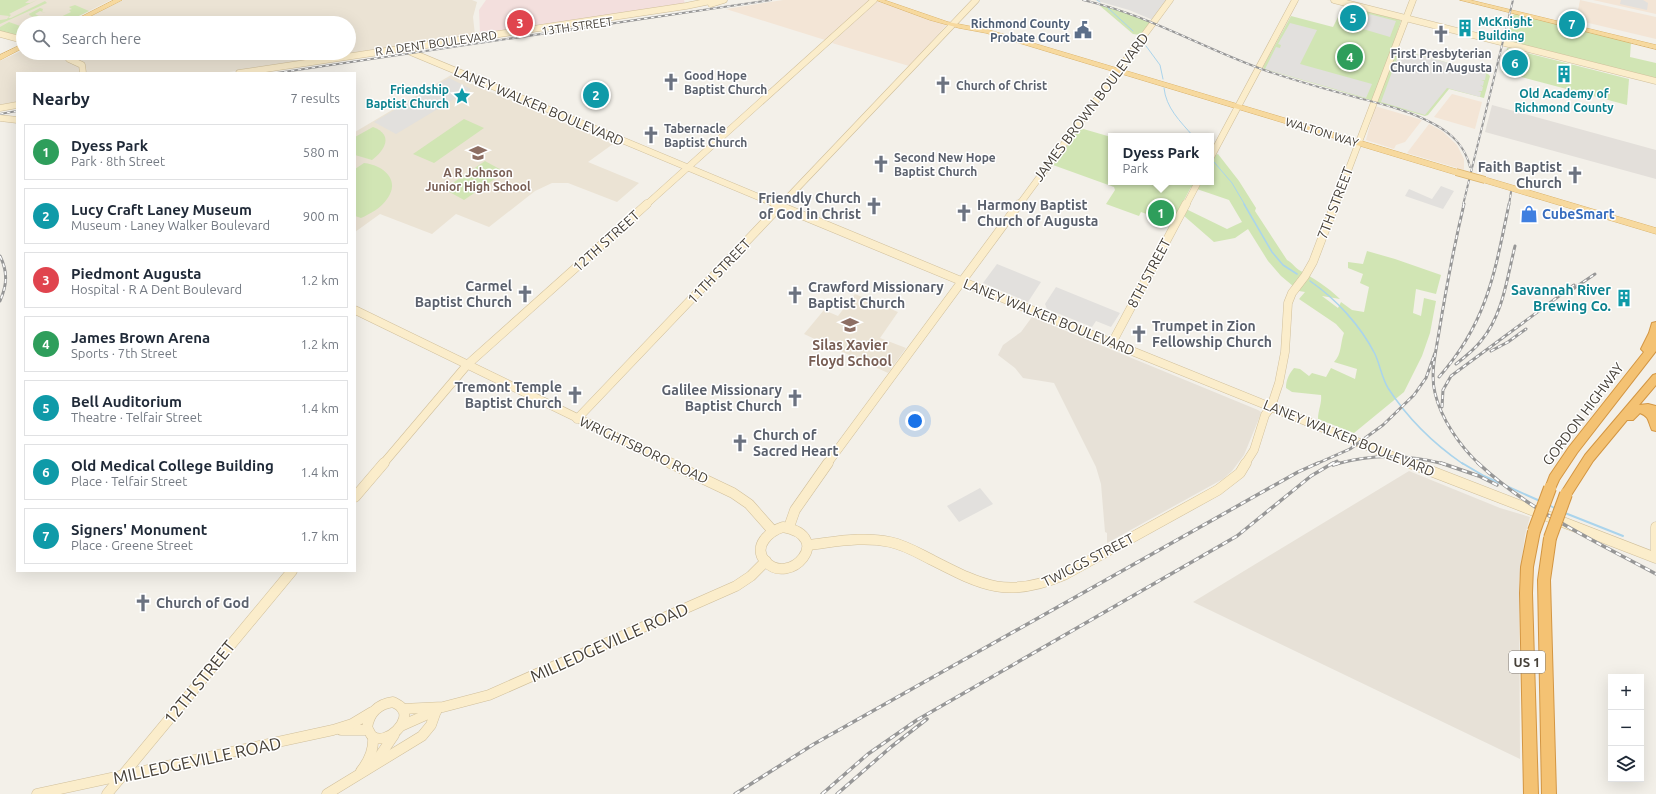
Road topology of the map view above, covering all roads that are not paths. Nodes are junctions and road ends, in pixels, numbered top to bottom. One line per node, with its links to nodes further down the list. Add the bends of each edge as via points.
1 (119, 0): 17 (main road)
2 (698, 0): 16 (main road)
3 (715, 0): 16 (main road, 13TH STREET)
4 (724, 0): 16 (main road, 13TH STREET)
5 (874, 0): 41 (main road, 12TH STREET)
6 (879, 0): 19 (main road, WALTON WAY)
7 (893, 0): 19 (main road, WALTON WAY)
8 (976, 0): 19 (main road, 11TH STREET)
9 (1170, 0): 30 (main road, JAMES BROWN BOULEVARD)
10 (1295, 0): 35 (main road)
11 (1334, 0): 18 (main road)
12 (1413, 0): 18 (main road, 7TH STREET)
13 (1463, 0): 23 (main road)
14 (1488, 0): 22 (main road)
15 (687, 3): 16 (main road, R A DENT BOULEVARD); 25 (main road, R A DENT BOULEVARD)
16 (705, 3): 25 (main road, 13TH STREET, via 685,10)
17 (86, 16)
18 (1406, 18): 33 (main road); 39 (main road, 7TH STREET)
19 (955, 22): 30 (main road, WALTON WAY); 43 (main road, 11TH STREET)
20 (0, 34): 21 (main road)
21 (16, 38)
22 (1656, 40)
23 (1656, 47)
24 (16, 50): 26 (main road)
25 (404, 50): 27 (main road, 13TH STREET); 41 (main road, LANEY WALKER BOULEVARD)
26 (0, 58)
27 (356, 58)
28 (70, 60): 31 (main road, via 82,65)
29 (342, 60): 32 (main road, 13TH STREET)
30 (1118, 70): 35 (main road, WALTON WAY); 45 (main road, JAMES BROWN BOULEVARD)
31 (83, 72)
32 (246, 72)
33 (1656, 81)
34 (16, 105): 36 (main road)
35 (1238, 106): 39 (main road, WALTON WAY); 40 (main road)
36 (0, 108)
37 (0, 118): 38 (main road)
38 (16, 120)
39 (1358, 143): 44 (main road, WALTON WAY, bridge); 53 (main road, 7TH STREET, via 1313,262 1288,303 1285,352)
40 (1214, 150)
41 (688, 168): 43 (main road, LANEY WALKER BOULEVARD); 50 (main road, 12TH STREET)
42 (1196, 185): 48 (main road, 8TH STREET)
43 (782, 206): 45 (main road, LANEY WALKER BOULEVARD); 56 (main road, 11TH STREET)
44 (1656, 231)
45 (962, 281): 48 (main road, LANEY WALKER BOULEVARD); 60 (main road, JAMES BROWN BOULEVARD, via 794,510)
46 (356, 310): 50 (main road, WRIGHTSBORO ROAD)
47 (1655, 325): 51 (highway, via 1654,333)
48 (1112, 343): 53 (main road, LANEY WALKER BOULEVARD)
49 (1656, 344): 51 (highway, GORDON HIGHWAY / US 1)
50 (467, 365): 56 (main road, WRIGHTSBORO ROAD); 59 (main road, 12TH STREET)
51 (1637, 368): 80 (highway, GORDON HIGHWAY / US 1, bridge, via 1554,478 1534,531 1527,567 1526,594)
52 (1654, 380): 58 (highway, US 1, via 1589,458)
53 (1271, 407): 63 (main road, TWIGGS STREET, via 1250,458 1229,482 1064,575 1036,586 1007,588 985,584 908,548 883,541 858,540); 65 (main road, LANEY WALKER BOULEVARD)
54 (1636, 410): 55 (highway); 57 (highway, via 1649,412 1655,420); 58 (highway)
55 (1656, 410)
56 (578, 419): 62 (main road, WRIGHTSBORO ROAD, via 738,495)
57 (1656, 427)
58 (1574, 480): 81 (highway, US 1, bridge, via 1556,518 1550,538 1544,580)
59 (356, 496)
60 (789, 527): 62 (main road); 63 (main road, via 802,533)
61 (1656, 527): 64 (main road)
62 (772, 530): 66 (main road, via 762,541 762,555)
63 (808, 545): 66 (main road, via 804,558 794,566 775,567)
64 (1656, 551)
65 (1656, 558)
66 (766, 561): 69 (main road, MILLEDGEVILLE ROAD, via 736,586 489,695)
67 (291, 572): 76 (main road, 12TH STREET)
68 (402, 709): 69 (main road, MILLEDGEVILLE ROAD); 70 (main road, via 398,704 388,702); 71 (main road, via 404,716)
69 (440, 709): 71 (main road, MILLEDGEVILLE ROAD); 74 (main road, via 422,736)
70 (372, 712): 72 (main road, MILLEDGEVILLE ROAD, via 352,724); 73 (main road, via 367,723)
71 (398, 729): 73 (main road, via 382,738); 74 (main road)
72 (333, 730): 73 (main road, MILLEDGEVILLE ROAD); 76 (main road, MILLEDGEVILLE ROAD)
73 (371, 734): 75 (main road, via 374,745 370,758)
74 (371, 767): 75 (main road)
75 (358, 774): 79 (main road)
76 (123, 776): 77 (main road, MILLEDGEVILLE ROAD); 78 (main road, 12TH STREET)
77 (37, 794)
78 (108, 794)
79 (328, 794)
80 (1530, 794)
81 (1549, 794)

